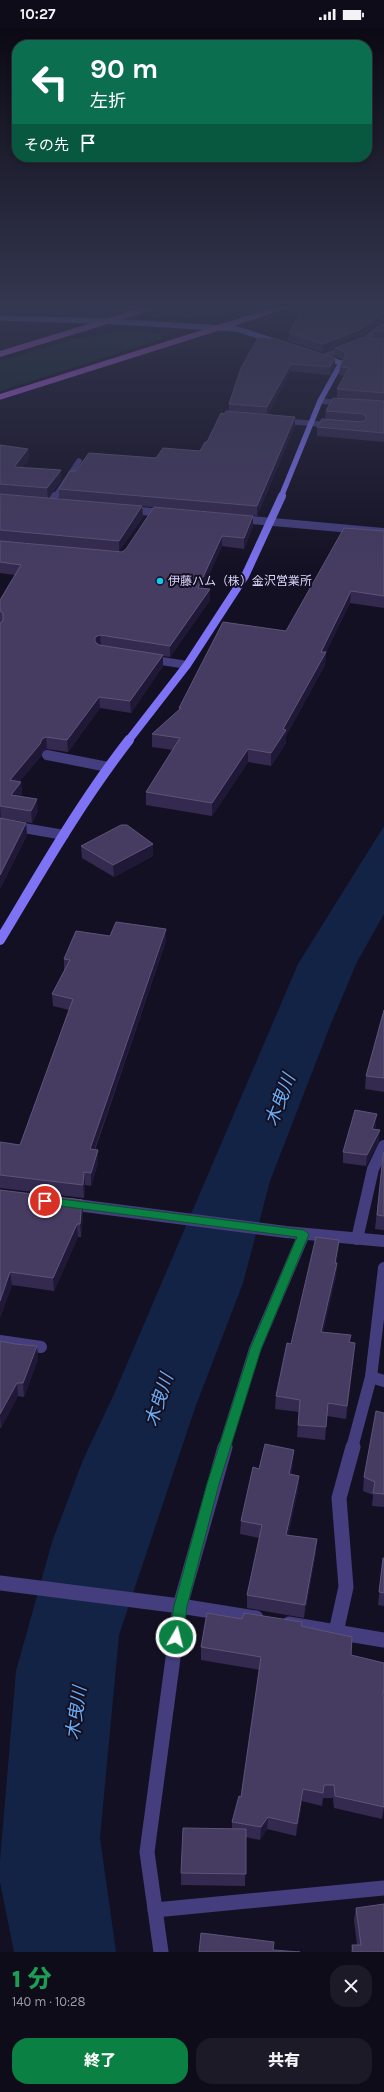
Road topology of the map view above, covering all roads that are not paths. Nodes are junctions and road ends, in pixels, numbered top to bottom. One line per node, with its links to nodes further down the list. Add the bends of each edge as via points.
1 (323, 395): 2 (street)
2 (320, 401): 3 (street); 5 (street)
3 (348, 403)
4 (279, 420): 5 (street)
5 (311, 423): 6 (street); 12 (street)
6 (340, 425)
7 (79, 461): 8 (street, via 47,503)
8 (58, 504)
9 (121, 510): 10 (street, via 150,515)
10 (168, 514)
11 (231, 519): 12 (street)
12 (271, 522): 13 (street); 15 (street, via 244,576)
13 (384, 532)
14 (139, 658): 15 (street)
15 (186, 665): 17 (street)
16 (47, 755): 17 (street)
17 (108, 766): 19 (street)
18 (0, 824): 19 (street)
19 (64, 835): 20 (street)
20 (4, 929): 21 (street)
21 (0, 940)
22 (384, 1146): 25 (street, via 373,1169)
23 (54, 1202): 24 (street)
24 (304, 1234): 25 (street); 32 (street, via 255,1349 213,1484)
25 (357, 1239): 26 (street)
26 (384, 1241)
27 (384, 1268): 30 (street)
28 (0, 1341): 29 (street)
29 (41, 1347)
30 (378, 1379): 33 (street, via 339,1498 346,1587)
31 (2, 1584): 32 (street)
32 (180, 1606): 33 (street); 36 (street, via 147,1852)
33 (336, 1632): 34 (street)
34 (384, 1640)
35 (384, 1888): 36 (street)
36 (155, 1910): 37 (street)
37 (161, 1952)

